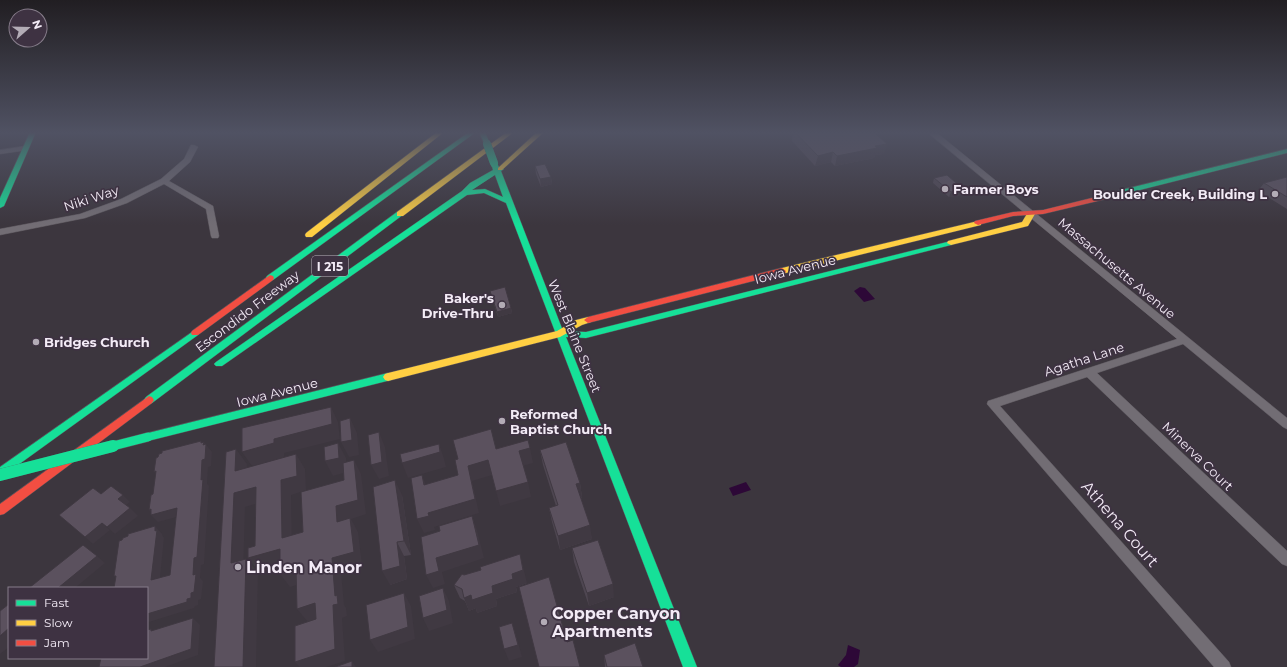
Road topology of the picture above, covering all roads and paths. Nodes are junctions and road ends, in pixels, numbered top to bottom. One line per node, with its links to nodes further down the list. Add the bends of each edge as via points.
1 (19, 163): 14 (main road)
2 (184, 163): 11 (street, Niki Way)
3 (401, 163): 18 (main road)
4 (430, 163): 25 (main road, Escondido Freeway / I 215)
5 (469, 163): 26 (main road, Escondido Freeway / I 215)
6 (494, 163): 10 (main road, West Blaine Street, bridge)
7 (501, 163): 10 (main road)
8 (969, 163): 15 (street, Massachusetts Avenue)
9 (1238, 163): 15 (main road, Iowa Avenue)
10 (496, 167): 12 (main road); 13 (main road, West Blaine Street)
11 (164, 181): 16 (street, Niki Way, via 93,213); 17 (street, via 210,208)
12 (465, 193): 13 (main road, via 485,191); 22 (main road)
13 (509, 202): 20 (main road, West Blaine Street)
14 (0, 206)
15 (1031, 214): 20 (main road, Iowa Avenue, via 1013,214 579,322); 20 (main road, Iowa Avenue, via 1025,224 586,335); 21 (street, Massachusetts Avenue)
16 (0, 232)
17 (215, 236)
18 (304, 239)
19 (274, 263): 25 (main road)
20 (560, 334): 29 (main road, Iowa Avenue, bridge); 32 (main road, West Blaine Street)
21 (1185, 340): 23 (street, Agatha Lane); 28 (street, Massachusetts Avenue)
22 (208, 371)
23 (1089, 372): 27 (street, Agatha Lane); 31 (street, Minerva Court)
24 (195, 377): 26 (main road)
25 (127, 381): 29 (main road, Escondido Freeway / I 215)
26 (149, 400): 30 (main road, Escondido Freeway / I 215)
27 (992, 404): 33 (street, Athena Court)
28 (1287, 424)
29 (0, 474)
30 (0, 510)
31 (1287, 560)
32 (690, 667)
33 (1224, 667)

